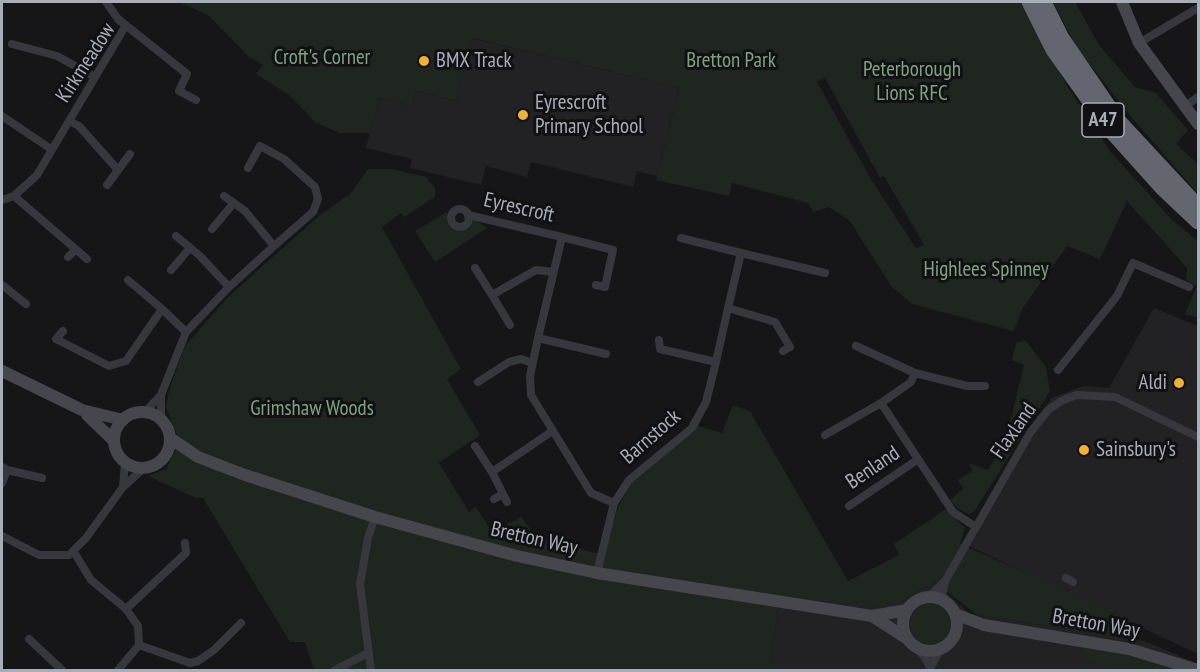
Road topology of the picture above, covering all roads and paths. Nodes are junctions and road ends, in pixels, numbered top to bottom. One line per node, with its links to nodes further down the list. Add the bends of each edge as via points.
1 (106, 2): 6 (street)
2 (1029, 2): 27 (highway, A47, via 1053,50 1110,130 1162,189)
3 (1044, 2): 25 (highway, A47, via 1062,38 1118,120)
4 (1122, 2): 8 (street)
5 (1198, 8): 8 (street)
6 (126, 26): 9 (street, Kirkmeadow); 11 (street, Kirkmeadow, via 187,74 179,91)
7 (18, 43): 9 (street, via 57,56)
8 (1139, 43): 12 (street)
9 (95, 77): 14 (street, Kirkmeadow)
10 (1198, 97): 12 (street)
11 (196, 100)
12 (1184, 107): 15 (street)
13 (2, 116): 16 (street, via 8,125)
14 (69, 121): 16 (street, Kirkmeadow); 19 (street, Kirkmeadow, via 79,126)
15 (1198, 124)
16 (51, 149): 21 (street, Kirkmeadow, via 37,175)
17 (130, 154): 19 (street)
18 (248, 168): 32 (street, via 260,146 284,159 315,187 318,200 313,212)
19 (118, 170): 20 (street)
20 (107, 185)
21 (14, 196): 23 (street, Kirkmeadow); 35 (street, via 71,253)
22 (224, 196): 24 (street)
23 (2, 200)
24 (233, 204): 28 (street); 32 (street, via 245,211)
25 (1198, 206)
26 (468, 215): 30 (street, Eyrescroft)
27 (1198, 222)
28 (212, 229)
29 (177, 236): 33 (street)
30 (562, 237): 39 (street, Eyrescroft); 44 (street, Eyrescroft, via 614,250 605,287)
31 (687, 237): 34 (street)
32 (274, 246): 45 (street)
33 (190, 248): 38 (street); 45 (street)
34 (741, 253): 37 (street); 49 (street, Barnstock)
35 (87, 259)
36 (475, 268): 47 (street)
37 (821, 269)
38 (171, 270)
39 (554, 272): 47 (street, via 536,270); 54 (street, Eyrescroft)
40 (1183, 273): 42 (street)
41 (128, 280): 50 (street)
42 (1179, 283): 46 (street); 61 (street, via 1131,265 1117,296)
43 (2, 285): 48 (street, via 15,300)
44 (596, 285)
45 (228, 287): 53 (street)
46 (1189, 287)
47 (492, 295): 51 (street)
48 (26, 304)
49 (728, 308): 57 (street, via 775,322 790,347); 59 (street, Barnstock)
50 (162, 309): 52 (street, via 126,361 117,365 53,342); 53 (street)
51 (510, 325)
52 (63, 331)
53 (186, 332): 66 (street)
54 (538, 339): 58 (street, via 594,355); 60 (street, Eyrescroft)
55 (659, 340): 59 (street, via 660,349)
56 (856, 346): 63 (street)
57 (783, 351)
58 (606, 354)
59 (716, 362): 89 (street, Barnstock, via 706,402 692,428 629,480)
60 (532, 363): 64 (street, via 521,359 509,362 487,372); 72 (street, Eyrescroft, via 531,395)
61 (1058, 370)
62 (2, 371): 68 (street)
63 (915, 373): 65 (street, via 967,386); 67 (street, via 910,382)
64 (478, 382)
65 (985, 386)
66 (161, 395): 69 (street); 70 (street)
67 (881, 403): 73 (street); 80 (street, Benland)
68 (82, 410): 71 (street); 76 (street)
69 (145, 412): 70 (street); 71 (street)
70 (161, 419): 75 (street)
71 (123, 420): 76 (street)
72 (551, 432): 84 (street); 89 (street, Eyrescroft, via 591,493)
73 (825, 435)
74 (1198, 437): 92 (street, Flaxland, via 1115,397 1076,395 1048,410 1030,433)
75 (170, 438): 78 (street); 79 (street, Bretton Way)
76 (114, 441): 81 (street)
77 (476, 446): 84 (street)
78 (165, 456): 79 (street, Bretton Way); 83 (street)
79 (198, 457): 91 (street, Bretton Way)
80 (917, 460): 90 (street, Benland); 92 (street, Benland, via 953,512)
81 (125, 462): 83 (street); 87 (street)
82 (4, 468): 85 (street); 86 (street)
83 (144, 468): 87 (street)
84 (492, 472): 88 (street, via 505,498)
85 (42, 478)
86 (2, 483)
87 (123, 487): 95 (street)
88 (494, 499)
89 (614, 503): 96 (street, Barnstock)
90 (849, 506)
91 (375, 517): 96 (street, Bretton Way); 110 (street, via 360,584)
92 (976, 527): 97 (street, Flaxland)
93 (2, 536): 95 (street, via 39,555 63,557)
94 (188, 551): 98 (street)
95 (74, 552): 98 (street, via 91,580)
96 (597, 573): 101 (street, Bretton Way)
97 (935, 598): 99 (street, via 916,601); 100 (street)
98 (126, 609): 107 (street, via 138,626)
99 (907, 610): 101 (street, Bretton Way); 104 (street, via 903,624)
100 (955, 614): 103 (street, Bretton Way); 105 (street, via 957,629)
101 (872, 616): 104 (street, Bretton Way)
102 (241, 623): 107 (street, via 231,627 198,662 190,663)
103 (984, 625): 105 (street); 116 (street, Bretton Way, via 1130,649)
104 (906, 638): 108 (street)
105 (953, 639): 109 (street)
106 (32, 645): 112 (street)
107 (139, 645): 113 (street)
108 (915, 647): 109 (street, via 923,651); 111 (street, via 926,657)
109 (940, 650): 111 (street)
110 (368, 653): 114 (street); 115 (street)
111 (929, 668)
112 (62, 670)
113 (118, 670)
114 (335, 670)
115 (371, 670)
116 (1198, 670)

